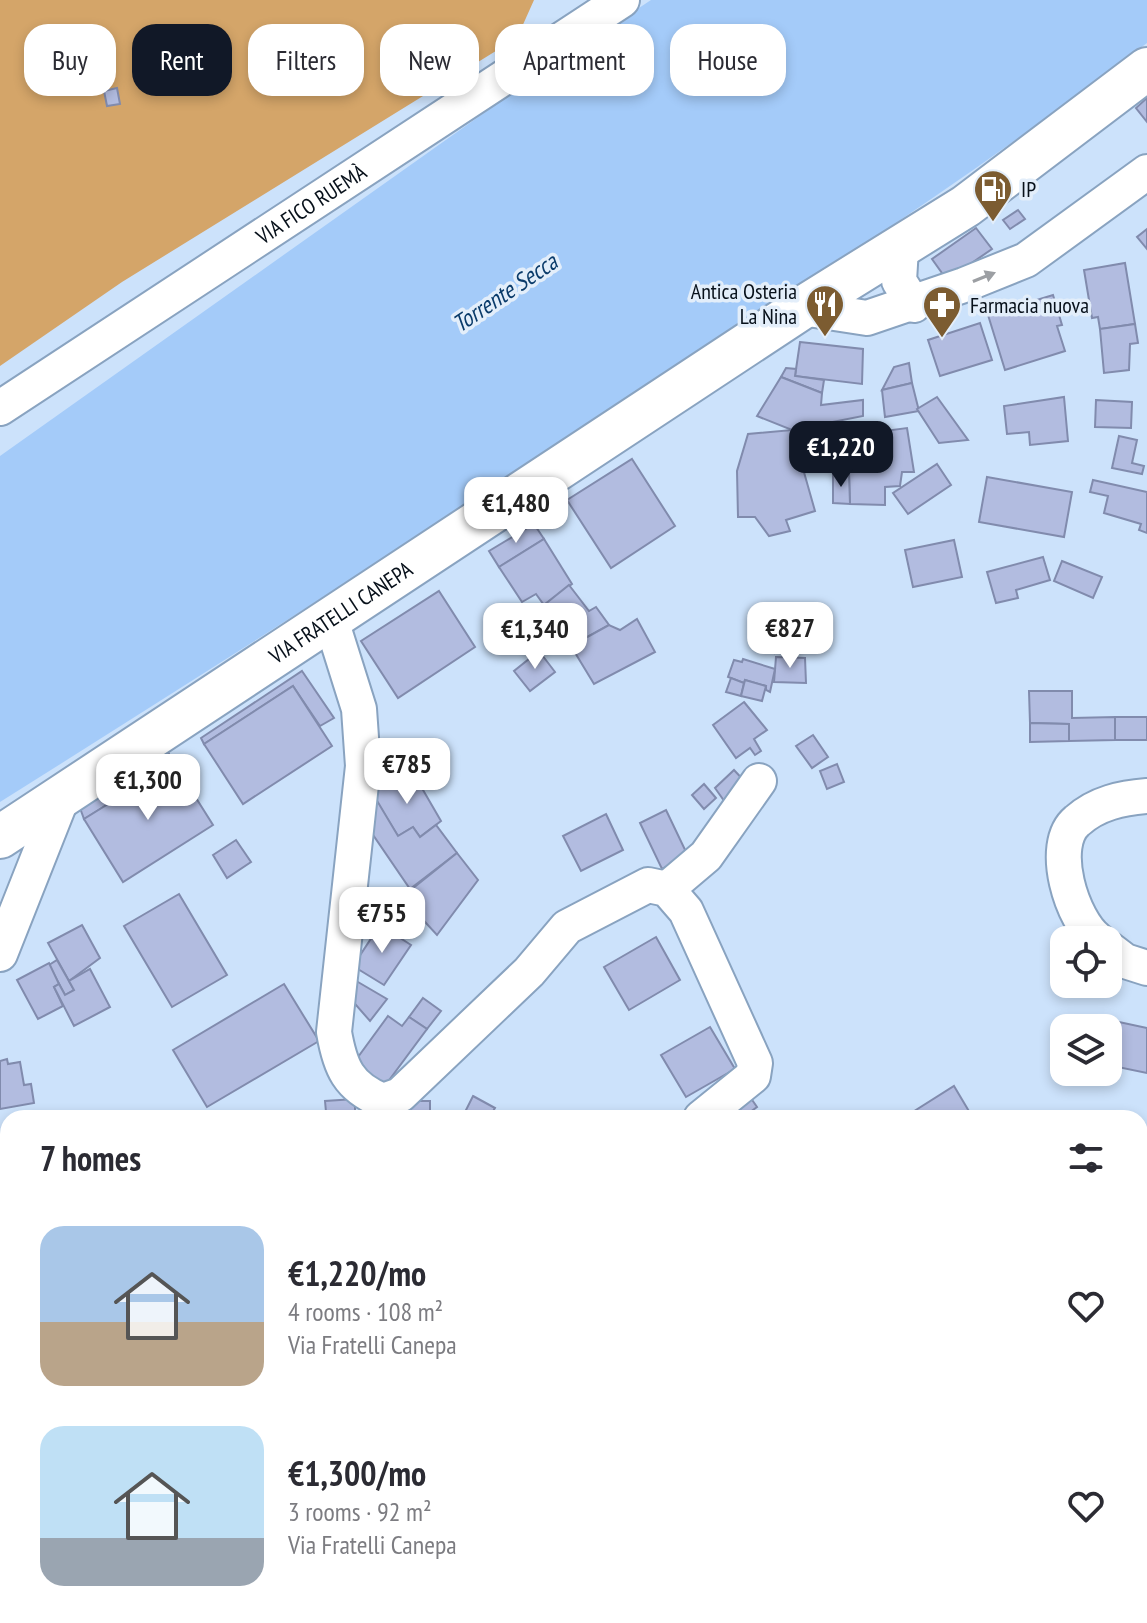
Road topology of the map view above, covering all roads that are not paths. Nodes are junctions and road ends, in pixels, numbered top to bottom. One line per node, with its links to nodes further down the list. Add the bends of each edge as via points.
1 (622, 0): 7 (street, VIA FICO RUEMÀ)
2 (1147, 69): 4 (main road, VIA FRATELLI CANEPA, via 966,206)
3 (1147, 172): 5 (street, one-way to 3, via 1026,260)
4 (901, 248): 5 (street, via 899,281); 6 (main road, VIA FRATELLI CANEPA)
5 (914, 305): 6 (street, via 867,318)
6 (802, 308): 8 (main road, VIA FRATELLI CANEPA)
7 (0, 408)
8 (331, 620): 10 (main road, VIA FRATELLI CANEPA); 13 (street, via 359,709 363,766 334,1032 340,1066 364,1094 383,1101 400,1095 529,972 567,927 648,885)
9 (759, 781): 13 (street, via 706,856)
10 (63, 795): 12 (main road, VIA FRATELLI CANEPA); 15 (street)
11 (1147, 796): 14 (street, via 1115,799 1075,822 1063,843 1068,888)
12 (0, 837)
13 (667, 889): 18 (street, via 686,911 755,1063 753,1076)
14 (1082, 926)
15 (0, 954)
16 (1122, 959): 17 (street)
17 (1147, 968)
18 (711, 1110)

